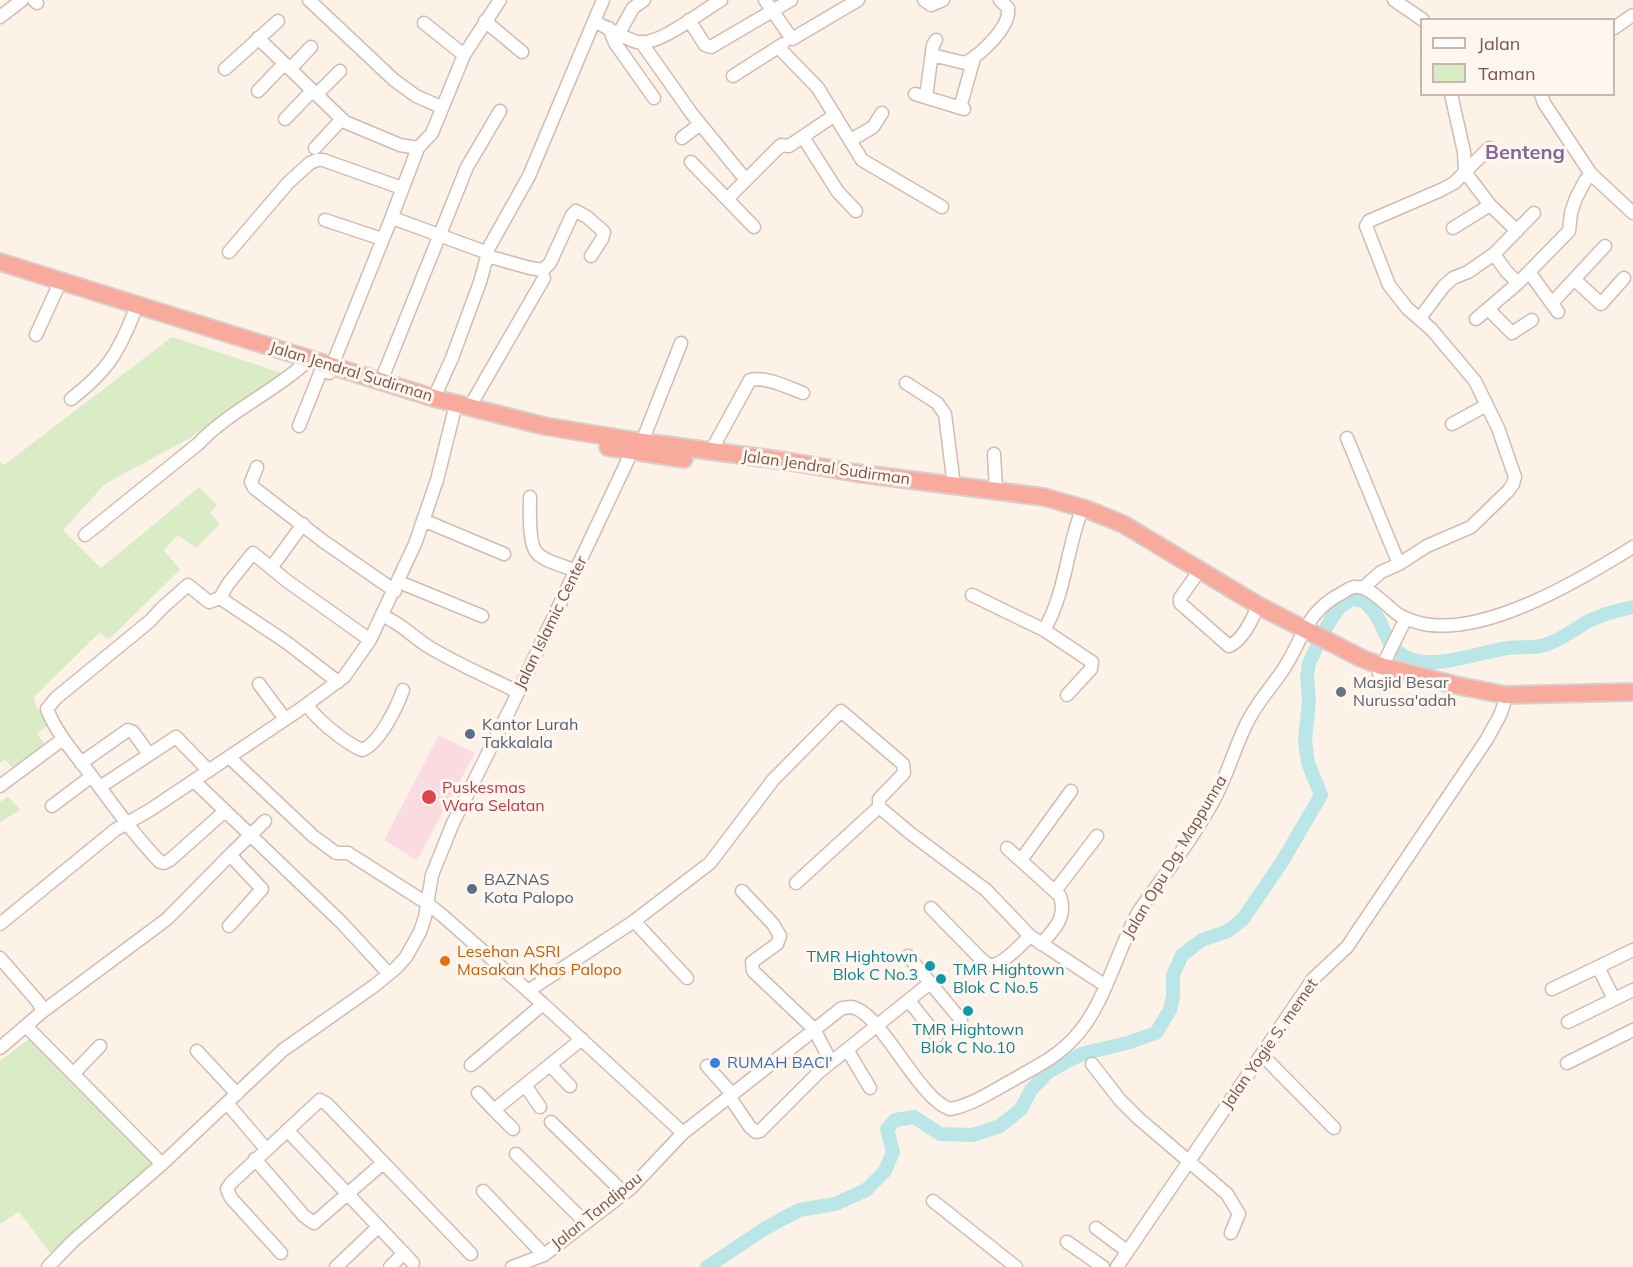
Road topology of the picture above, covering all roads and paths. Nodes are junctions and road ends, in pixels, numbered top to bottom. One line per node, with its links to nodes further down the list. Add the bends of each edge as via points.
1 (22, 0): 17 (street)
2 (309, 0): 45 (street, via 394,80)
3 (500, 0): 21 (street)
4 (603, 0): 22 (street)
5 (644, 0): 25 (street)
6 (721, 0): 14 (street)
7 (765, 0): 15 (street)
8 (791, 0): 15 (street)
9 (858, 0): 27 (street)
10 (924, 0): 11 (street, via 931,5)
11 (942, 0)
12 (1000, 0): 35 (street, via 1008,8 1008,18)
13 (1394, 0): 18 (street)
14 (700, 5): 19 (street)
15 (772, 11): 19 (street, via 711,47 705,45); 27 (street)
16 (1633, 15): 24 (street)
17 (0, 17)
18 (1420, 18)
19 (689, 20): 29 (street, via 656,39)
20 (278, 21): 26 (street)
21 (485, 21): 32 (street); 33 (street)
22 (594, 21): 25 (street); 78 (street, via 529,176)
23 (424, 23): 33 (street)
24 (1615, 27)
25 (614, 31): 29 (street); 44 (street, via 615,43)
26 (258, 38): 36 (street); 37 (street)
27 (792, 39): 31 (street)
28 (936, 40): 34 (street)
29 (641, 42): 51 (street)
30 (311, 46): 36 (street)
31 (778, 47): 39 (street); 48 (street, via 818,88)
32 (522, 52)
33 (464, 55): 45 (street)
34 (932, 55): 35 (street, via 965,63); 35 (street, via 920,96 962,109)
35 (974, 58)
36 (287, 67): 40 (street); 41 (street)
37 (225, 69)
38 (340, 71): 41 (street)
39 (733, 76)
40 (258, 91)
41 (314, 93): 49 (street); 50 (street)
42 (1451, 96): 59 (street)
43 (1542, 96): 60 (street)
44 (654, 98)
45 (441, 107): 56 (street, via 432,133)
46 (500, 111): 74 (street, via 467,167)
47 (882, 113): 54 (street, via 873,127)
48 (835, 115): 52 (street); 54 (street)
49 (285, 119)
50 (342, 119): 55 (street); 56 (street)
51 (700, 124): 53 (street); 61 (street)
52 (803, 137): 61 (street, via 789,146 781,145); 66 (street, via 838,192)
53 (682, 138)
54 (851, 141): 65 (street, via 862,160)
55 (315, 148)
56 (418, 148): 62 (street)
57 (1490, 148): 59 (street)
58 (691, 162): 63 (street)
59 (1466, 172): 64 (street); 91 (street, via 1441,190 1366,224 1389,285)
60 (1591, 174): 68 (street); 83 (street, via 1570,213 1569,231)
61 (746, 180): 63 (street)
62 (402, 188): 69 (street); 77 (street, via 323,160 314,161 288,183)
63 (727, 199): 71 (street)
64 (1490, 205): 72 (street); 73 (street)
65 (942, 207)
66 (856, 211)
67 (1534, 213): 73 (street)
68 (1633, 213)
69 (391, 219): 74 (street); 75 (street)
70 (325, 220): 75 (street)
71 (754, 228)
72 (1453, 228)
73 (1517, 231): 79 (street)
74 (441, 235): 78 (street); 98 (street)
75 (382, 239): 97 (street)
76 (1605, 246): 86 (street)
77 (229, 252)
78 (487, 254): 80 (street, via 543,270 576,211 604,232); 101 (street, via 480,282)
79 (1494, 254): 87 (street); 91 (street, via 1453,278)
80 (591, 256)
81 (0, 262): 97 (highway, Jalan Jendral Sudirman)
82 (0, 272): 88 (highway, Jalan Jendral Sudirman)
83 (1529, 272): 86 (street, via 1555,308); 87 (street)
84 (544, 278): 104 (street)
85 (1624, 278): 86 (street, via 1601,304)
86 (1574, 279)
87 (1518, 283): 89 (street)
88 (57, 289): 90 (highway, Jalan Jendral Sudirman); 94 (street)
89 (1488, 309): 92 (street); 93 (street, via 1512,333)
90 (134, 313): 96 (highway, Jalan Jendral Sudirman); 102 (street, via 114,358)
91 (1420, 318): 103 (street, via 1475,381)
92 (1476, 319)
93 (1532, 320)
94 (36, 335)
95 (681, 343): 108 (street, Jalan Islamic Center)
96 (303, 365): 97 (highway, Jalan Jendral Sudirman); 118 (street, via 213,428)
97 (327, 370): 98 (highway, Jalan Jendral Sudirman); 104 (highway, Jalan Jendral Sudirman); 106 (street)
98 (381, 381): 101 (highway, Jalan Jendral Sudirman)
99 (906, 383): 112 (street, via 937,403 945,414)
100 (803, 393): 109 (street, via 750,380)
101 (434, 398): 104 (highway, Jalan Jendral Sudirman)
102 (71, 399)
103 (1487, 405): 105 (street); 121 (street, Jalan Opu Dg. Mappunna, via 1512,467 1514,484 1471,527 1427,546)
104 (460, 408): 108 (highway, Jalan Jendral Sudirman); 116 (street)
105 (1452, 424)
106 (299, 426)
107 (1347, 438): 121 (street)
108 (637, 445): 109 (highway, Jalan Jendral Sudirman); 115 (highway, Jalan Jendral Sudirman, via 1054,507); 123 (street, Jalan Islamic Center)
109 (711, 451): 112 (highway, Jalan Jendral Sudirman)
110 (994, 454): 113 (street)
111 (257, 467): 117 (street, via 252,485)
112 (954, 486): 113 (highway, Jalan Jendral Sudirman)
113 (996, 490): 129 (highway, Jalan Jendral Sudirman, via 1044,497 1115,521)
114 (530, 497): 123 (street, via 534,550)
115 (1080, 515): 124 (highway, Jalan Jendral Sudirman, via 1132,537); 133 (street, via 1068,552 1063,588)
116 (423, 520): 120 (street); 125 (street)
117 (303, 524): 122 (street); 125 (street, via 323,541)
118 (85, 535)
119 (1633, 547): 132 (street, via 1543,596 1487,620 1432,626)
120 (504, 554)
121 (1399, 564): 126 (street, Jalan Opu Dg. Mappunna, via 1375,576)
122 (271, 568): 128 (street, via 253,553); 135 (street)
123 (576, 571): 140 (street, Jalan Islamic Center)
124 (1196, 577): 129 (highway, Jalan Jendral Sudirman); 129 (street, via 1180,603 1229,646)
125 (397, 586): 130 (street); 131 (street)
126 (1363, 588): 132 (street); 134 (street, Jalan Opu Dg. Mappunna, via 1354,587 1327,602)
127 (972, 595): 133 (street)
128 (220, 598): 137 (street); 147 (street, via 209,602 185,586 150,621 56,698 47,709)
129 (1256, 610): 134 (highway, Jalan Jendral Sudirman)
130 (383, 616): 135 (street); 140 (street, via 442,655)
131 (482, 616)
132 (1406, 618): 136 (street)
133 (1044, 630): 142 (street, via 1092,662 1091,669)
134 (1313, 639): 136 (highway, Jalan Jendral Sudirman); 184 (street, Jalan Opu Dg. Mappunna, via 1288,663 1245,727 1214,799 1129,929)
135 (370, 640): 137 (street)
136 (1383, 664): 143 (highway, Jalan Jendral Sudirman)
137 (338, 682): 145 (street)
138 (260, 684): 146 (street)
139 (403, 690): 145 (street, via 380,734 362,750 333,730)
140 (518, 692): 170 (street, Jalan Islamic Center, via 453,823 432,875)
141 (1633, 692): 143 (highway, Jalan Jendral Sudirman)
142 (1067, 696)
143 (1505, 699): 144 (highway, Jalan Jendral Sudirman); 204 (street, Jalan Yogie S. memet, via 1487,739 1347,946 1313,979)
144 (1633, 700)
145 (307, 704): 146 (street)
146 (285, 719): 149 (street)
147 (63, 739): 150 (street); 154 (street)
148 (149, 754): 150 (street, via 130,730); 151 (street, via 177,738); 155 (street)
149 (229, 757): 151 (street); 170 (street, via 336,853 348,853)
150 (81, 763): 152 (street)
151 (208, 770): 153 (street)
152 (92, 776): 155 (street); 157 (street)
153 (194, 780): 159 (street); 161 (street)
154 (0, 786)
155 (100, 787): 161 (street)
156 (1071, 791): 166 (street)
157 (52, 806)
158 (879, 807): 167 (street); 172 (street, via 879,799 904,773 903,764 841,711 773,780 714,859); 175 (street, via 986,890)
159 (225, 811): 161 (street, via 164,863); 162 (street)
160 (265, 821): 162 (street)
161 (126, 824): 173 (street)
162 (249, 835): 165 (street); 181 (street, via 341,922)
163 (1097, 836): 169 (street)
164 (1007, 848): 166 (street)
165 (230, 855): 174 (street, via 261,889); 191 (street, via 167,919)
166 (1021, 860): 169 (street)
167 (796, 883)
168 (742, 891): 196 (street, via 780,936 777,944 752,962 753,970)
169 (1055, 891): 176 (street, via 1060,896 1062,915)
170 (428, 904): 181 (street, Jalan Islamic Center, via 412,948); 186 (street)
171 (931, 908): 175 (street, via 987,964 1000,963)
172 (634, 921): 182 (street); 186 (street)
173 (0, 924)
174 (229, 926)
175 (1030, 936): 176 (street)
176 (1041, 944): 184 (street)
177 (1633, 950): 180 (street)
178 (908, 956): 183 (street)
179 (0, 958): 191 (street, via 39,1003)
180 (1598, 967): 185 (street); 188 (street)
181 (389, 974): 216 (street, Jalan Islamic Center, via 283,1050)
182 (687, 978)
183 (930, 984): 189 (street); 192 (street)
184 (1106, 986): 195 (street, Jalan Opu Dg. Mappunna, via 1083,1027 1066,1045 1034,1069 954,1108 935,1101)
185 (1552, 989)
186 (528, 990): 190 (street)
187 (1633, 990): 188 (street)
188 (1614, 999): 193 (street)
189 (909, 1001): 195 (street); 198 (street)
190 (543, 1004): 199 (street); 208 (street)
191 (42, 1012): 194 (street)
192 (961, 1020)
193 (1568, 1022)
194 (27, 1027): 201 (street); 211 (street)
195 (877, 1027): 196 (street, Jalan Opu Dg. Mappunna, via 852,1007 842,1008); 202 (street)
196 (814, 1029): 205 (street); 217 (street, Jalan Opu Dg. Mappunna)
197 (1633, 1030): 206 (street)
198 (937, 1036)
199 (582, 1039): 209 (street); 225 (street)
200 (100, 1046): 211 (street)
201 (0, 1048)
202 (848, 1051): 205 (street); 214 (street)
203 (197, 1052): 216 (street)
204 (1262, 1055): 222 (street); 230 (street, Jalan Yogie S. memet)
205 (831, 1062): 217 (street, via 758,1132 750,1127)
206 (1567, 1063)
207 (1092, 1064): 230 (street, via 1120,1100)
208 (471, 1065)
209 (550, 1065): 212 (street); 213 (street)
210 (706, 1066): 217 (street)
211 (74, 1073): 231 (street)
212 (525, 1084): 219 (street); 220 (street)
213 (570, 1086)
214 (870, 1088)
215 (478, 1093): 220 (street)
216 (237, 1094): 218 (street, Jalan Islamic Center)
217 (730, 1096): 225 (street, Jalan Tandipau)
218 (227, 1103): 226 (street); 231 (street, Jalan Islamic Center)
219 (540, 1107)
220 (494, 1110): 223 (street)
221 (551, 1122): 233 (street)
222 (1334, 1128)
223 (513, 1129)
224 (287, 1130): 226 (street); 229 (street, via 315,1102 323,1100); 234 (street)
225 (683, 1133): 233 (street, Jalan Tandipau)
226 (266, 1149): 228 (street)
227 (516, 1154): 236 (street)
228 (255, 1159): 234 (street, via 313,1223); 242 (street, via 227,1191)
229 (383, 1163): 234 (street); 244 (street)
230 (1189, 1163): 239 (street, via 1232,1200 1239,1215); 241 (street, Jalan Yogie S. memet)
231 (162, 1164): 248 (street, Jalan Islamic Center)
232 (483, 1191): 245 (street)
233 (624, 1193): 236 (street, Jalan Tandipau)
234 (348, 1195): 237 (street)
235 (933, 1201): 252 (street)
236 (585, 1222): 245 (street, Jalan Tandipau)
237 (378, 1227): 243 (street); 249 (street)
238 (1096, 1228): 241 (street)
239 (1231, 1233)
240 (1067, 1242): 253 (street)
241 (1127, 1251): 247 (street, Jalan Yogie S. memet)
242 (281, 1253)
243 (404, 1253): 246 (street); 250 (street)
244 (471, 1254)
245 (544, 1255): 251 (street, Jalan Tandipau)
246 (413, 1263)
247 (1120, 1266)
248 (48, 1267)
249 (336, 1267)
250 (390, 1267)
251 (512, 1267)
252 (1016, 1267)
253 (1103, 1267)

